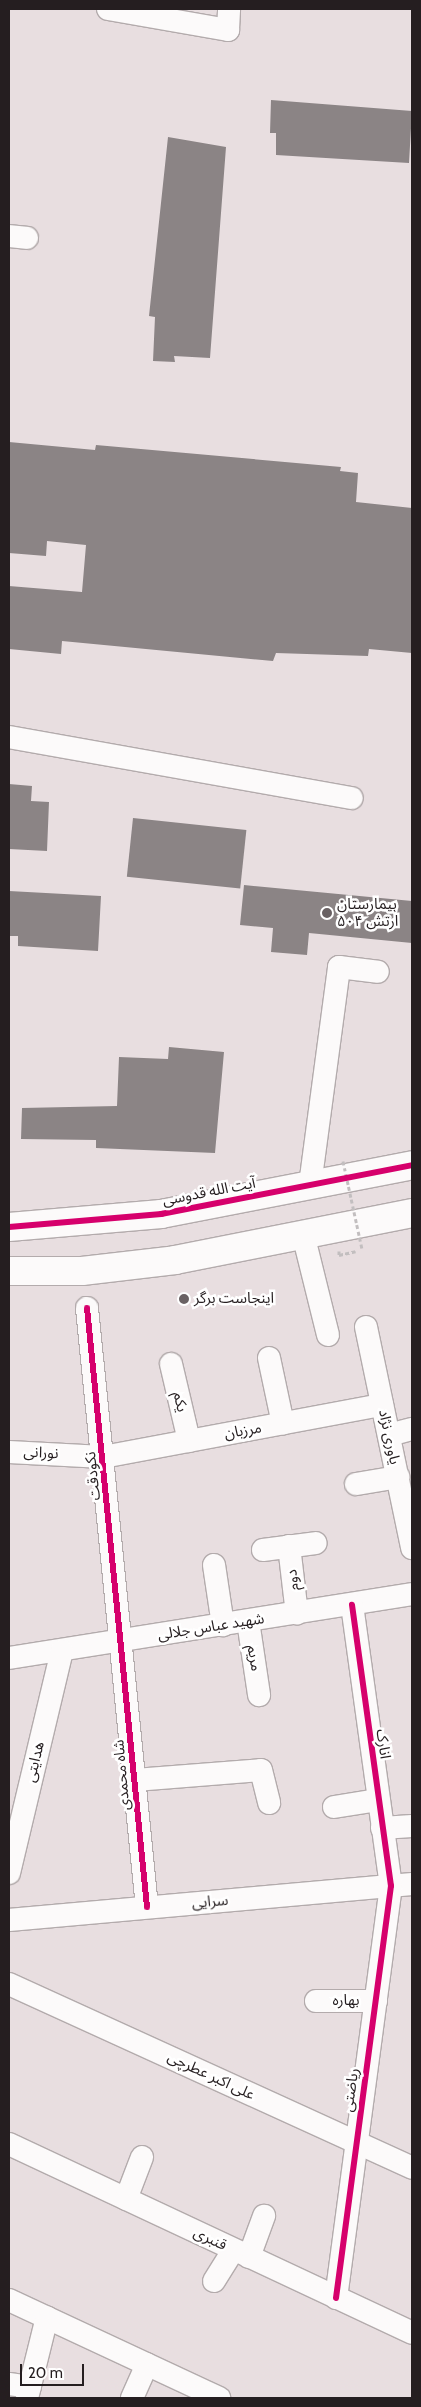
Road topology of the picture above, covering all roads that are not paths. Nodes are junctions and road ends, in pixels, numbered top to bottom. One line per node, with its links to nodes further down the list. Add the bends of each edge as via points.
1 (108, 9): 2 (street, via 228,30)
2 (230, 9)
3 (9, 737): 4 (street)
4 (352, 798)
5 (378, 972): 7 (street, via 339,966)
6 (412, 1165): 7 (main road, آیت الله قدوسی)
7 (310, 1185): 9 (main road, آیت الله قدوسی, via 151,1215)
8 (412, 1213): 10 (main road)
9 (9, 1227)
10 (304, 1234): 11 (main road, via 175,1260 82,1271); 14 (street)
11 (9, 1271)
12 (87, 1308): 23 (street, نکودقت)
13 (366, 1327): 17 (street, یاوری نژاد)
14 (328, 1335)
15 (270, 1358): 18 (street)
16 (171, 1364): 21 (street, یکم)
17 (382, 1405): 18 (street, مرزبان); 20 (street, یاوری نژاد)
18 (283, 1424): 21 (street, مرزبان)
19 (412, 1429): 20 (street)
20 (389, 1435): 24 (street, یاوری نژاد)
21 (189, 1441): 23 (street, مرزبان)
22 (9, 1452): 23 (street, نورانی)
23 (103, 1457): 36 (street, نکودقت)
24 (398, 1477): 25 (street); 28 (street, یاوری نژاد)
25 (356, 1484)
26 (316, 1543): 27 (street)
27 (289, 1546): 29 (street); 33 (street, دوم)
28 (412, 1548)
29 (263, 1550)
30 (214, 1565): 35 (street)
31 (412, 1594): 32 (street, شهید عباس جلالی)
32 (352, 1606): 33 (street, شهید عباس جلالی); 42 (street, انارک)
33 (297, 1614): 34 (street, شهید عباس جلالی)
34 (248, 1621): 35 (street, شهید عباس جلالی); 39 (street, مریم)
35 (223, 1625): 36 (street, شهید عباس جلالی)
36 (123, 1640): 37 (street, شهید عباس جلالی); 40 (street, شاه محمدی)
37 (62, 1651): 38 (street, شهید عباس جلالی); 41 (street, هدایتی)
38 (9, 1658)
39 (259, 1695)
40 (135, 1780): 43 (street, via 261,1770); 49 (street, شاه محمدی)
41 (18, 1795): 47 (street, هدایتی)
42 (378, 1800): 44 (street); 46 (street, انارک)
43 (269, 1802)
44 (334, 1808)
45 (412, 1826): 46 (street)
46 (382, 1828): 48 (street, انارک)
47 (9, 1873)
48 (402, 1885): 49 (street, سرایی); 53 (street, ریاضتی)
49 (147, 1907): 50 (street, سرایی)
50 (9, 1920)
51 (9, 1984): 54 (street, علی اکبر عطرچی)
52 (316, 2001): 53 (street, بهاره)
53 (376, 2001): 54 (street, ریاضتی)
54 (356, 2143): 57 (street, علی اکبر عطرچی); 62 (street, ریاضتی)
55 (9, 2144): 58 (street, قنبری)
56 (142, 2157): 58 (street)
57 (412, 2168)
58 (126, 2199): 60 (street, قنبری)
59 (264, 2216): 60 (street)
60 (241, 2253): 61 (street); 62 (street, قنبری)
61 (214, 2281)
62 (336, 2298): 65 (street, قنبری)
63 (9, 2300): 64 (street)
64 (47, 2318): 66 (street); 67 (street)
65 (412, 2333)
66 (146, 2364): 68 (street); 69 (street)
67 (22, 2390)
68 (191, 2392): 70 (street)
69 (132, 2398)
70 (219, 2398)

